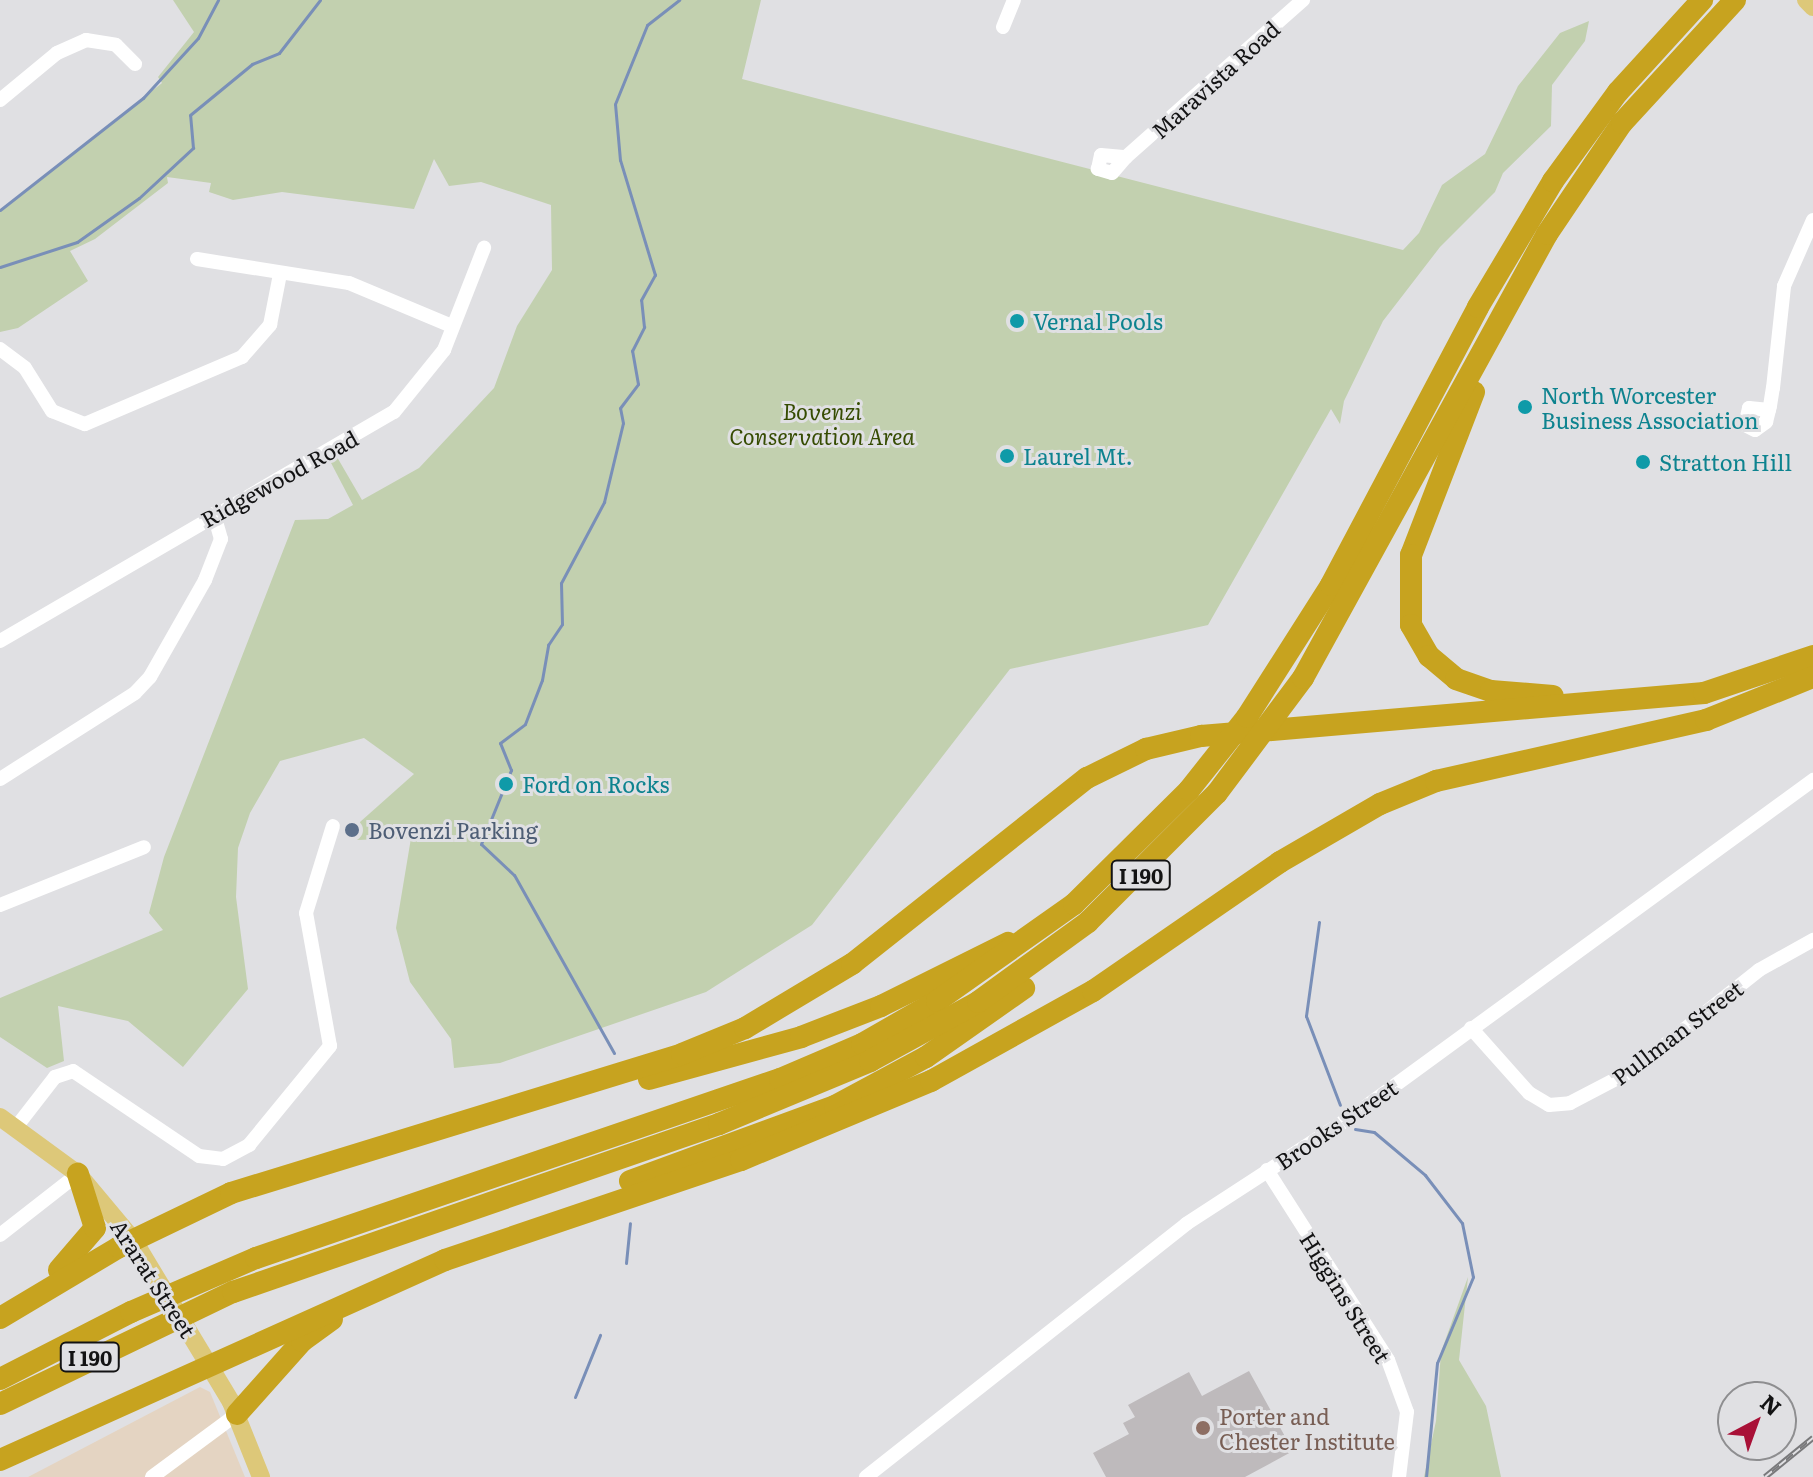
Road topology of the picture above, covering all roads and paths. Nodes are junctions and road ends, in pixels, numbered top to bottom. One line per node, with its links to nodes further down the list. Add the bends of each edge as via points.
1 (1014, 0): 7 (street)
2 (1303, 0): 10 (street, Maravista Road)
3 (1702, 0): 30 (highway, I 190, via 1618,92 1553,181 1478,307 1331,585 1247,717 1140,843)
4 (1735, 0): 15 (highway, I 190, via 1622,123)
5 (1806, 0): 6 (main road)
6 (1813, 7)
7 (1003, 27)
8 (135, 64): 9 (street, via 116,45 86,40 57,53)
9 (0, 100)
10 (1126, 157)
11 (1813, 220): 18 (street, via 1784,286)
12 (484, 248): 16 (street, Ridgewood Road)
13 (197, 259): 14 (street)
14 (280, 274): 16 (street, via 349,283); 17 (street, via 270,325 242,357 85,424 52,411 25,368)
15 (1506, 304): 23 (highway, via 1417,536 1408,574 1411,625 1437,666 1467,684); 29 (highway, I 190, via 1303,678 1208,803)
16 (452, 326): 19 (street, Ridgewood Road, via 433,370 394,412)
17 (0, 349)
18 (1769, 410)
19 (214, 514): 20 (street, Ridgewood Road); 24 (street, via 221,539 186,620 150,677 135,693)
20 (0, 641)
21 (1813, 656): 23 (highway, via 1704,693)
22 (1813, 677): 38 (highway, via 1706,720 1436,781 1380,804 1280,862 1093,991 931,1081 741,1160)
23 (1626, 702): 34 (highway, via 1201,736 1146,749 1087,778 852,964 784,1008 682,1054)
24 (0, 779)
25 (1813, 780): 32 (street, Brooks Street)
26 (333, 826): 35 (street, via 306,913 330,1046 249,1145 223,1159 199,1156 73,1071 53,1079)
27 (144, 847): 28 (street)
28 (0, 905)
29 (1088, 922): 38 (highway, via 1040,975 889,1079 777,1129 608,1190); 45 (highway, I 190, via 978,1002 870,1061 719,1124 233,1292)
30 (1036, 934): 34 (highway, via 994,947 881,1006 801,1037); 44 (highway, I 190, via 862,1044 673,1117 256,1258 131,1312)
31 (1813, 940): 32 (street, Pullman Street, via 1759,970 1633,1070 1570,1103 1549,1105 1529,1093)
32 (1471, 1028): 36 (street, Brooks Street, via 1357,1113)
33 (0, 1117): 35 (main road, Ararat Street)
34 (469, 1121): 40 (highway, via 244,1188)
35 (17, 1126): 37 (main road, Ararat Street)
36 (1267, 1170): 50 (street, Brooks Street, via 1123,1271); 51 (street, Higgins Street, via 1388,1360 1407,1412)
37 (78, 1174): 39 (street); 40 (main road, Ararat Street); 42 (highway, via 95,1228 78,1254)
38 (558, 1219): 41 (highway)
39 (0, 1235)
40 (134, 1241): 42 (highway); 43 (main road, Ararat Street)
41 (394, 1281): 43 (highway); 46 (highway, via 320,1326)
42 (7, 1313)
43 (210, 1364): 46 (main road, Ararat Street); 47 (highway)
44 (0, 1379)
45 (0, 1404)
46 (237, 1414): 48 (street); 49 (main road, Ararat Street)
47 (0, 1460)
48 (152, 1477)
49 (261, 1477)
50 (866, 1477)
51 (1399, 1477)

